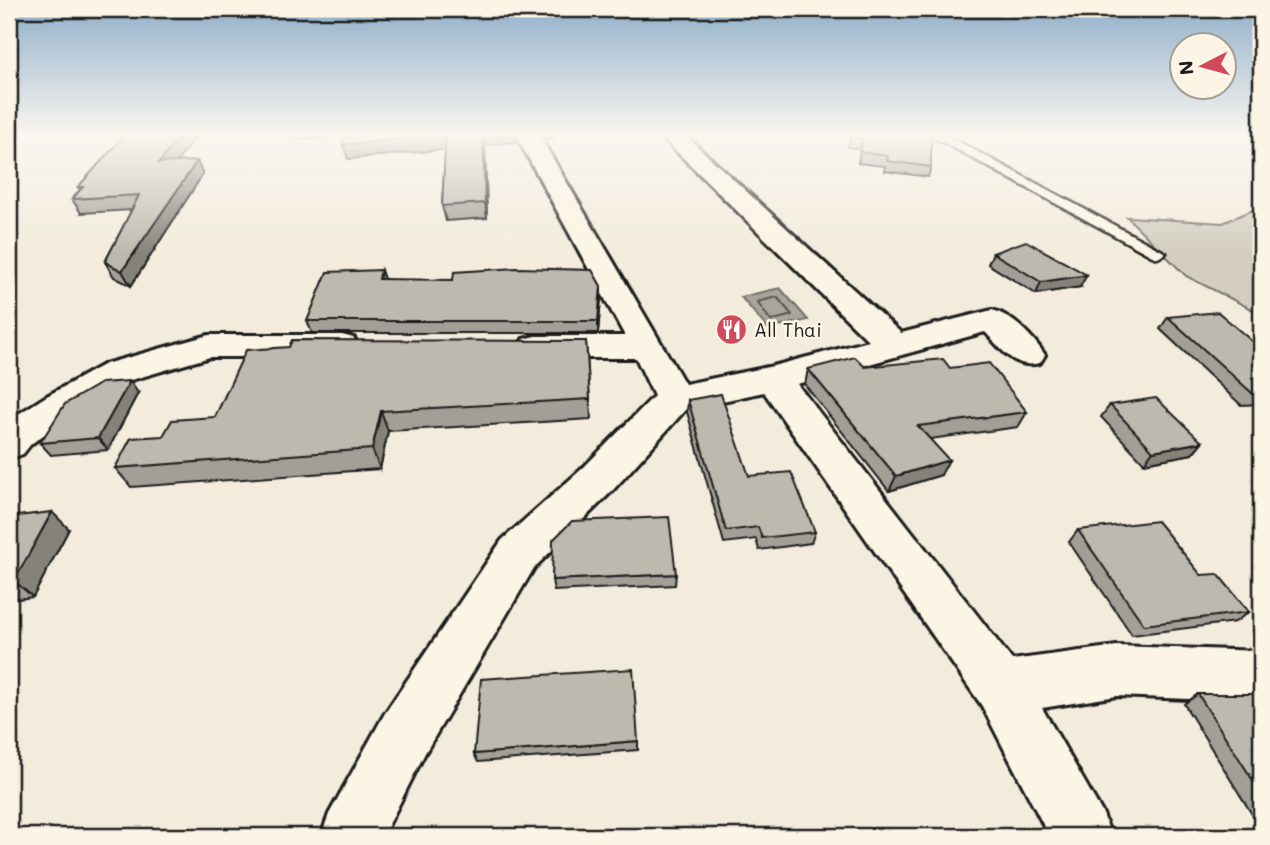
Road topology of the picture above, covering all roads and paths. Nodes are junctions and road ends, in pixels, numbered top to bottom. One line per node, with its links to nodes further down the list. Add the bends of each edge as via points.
1 (550, 174): 8 (street)
2 (713, 174): 6 (street)
3 (1010, 174): 4 (lane)
4 (1158, 253)
5 (373, 346): 12 (street, via 209,346 118,372 58,406)
6 (894, 346): 9 (street, via 992,320); 10 (street)
7 (497, 347): 8 (street)
8 (648, 347): 11 (street)
9 (1028, 355)
10 (773, 378): 11 (street); 14 (street)
11 (674, 399): 15 (street, via 519,554 405,733)
12 (9, 444)
13 (1261, 677): 14 (street, via 1117,670)
14 (1001, 688): 16 (street)
15 (351, 836)
16 (1081, 836)

